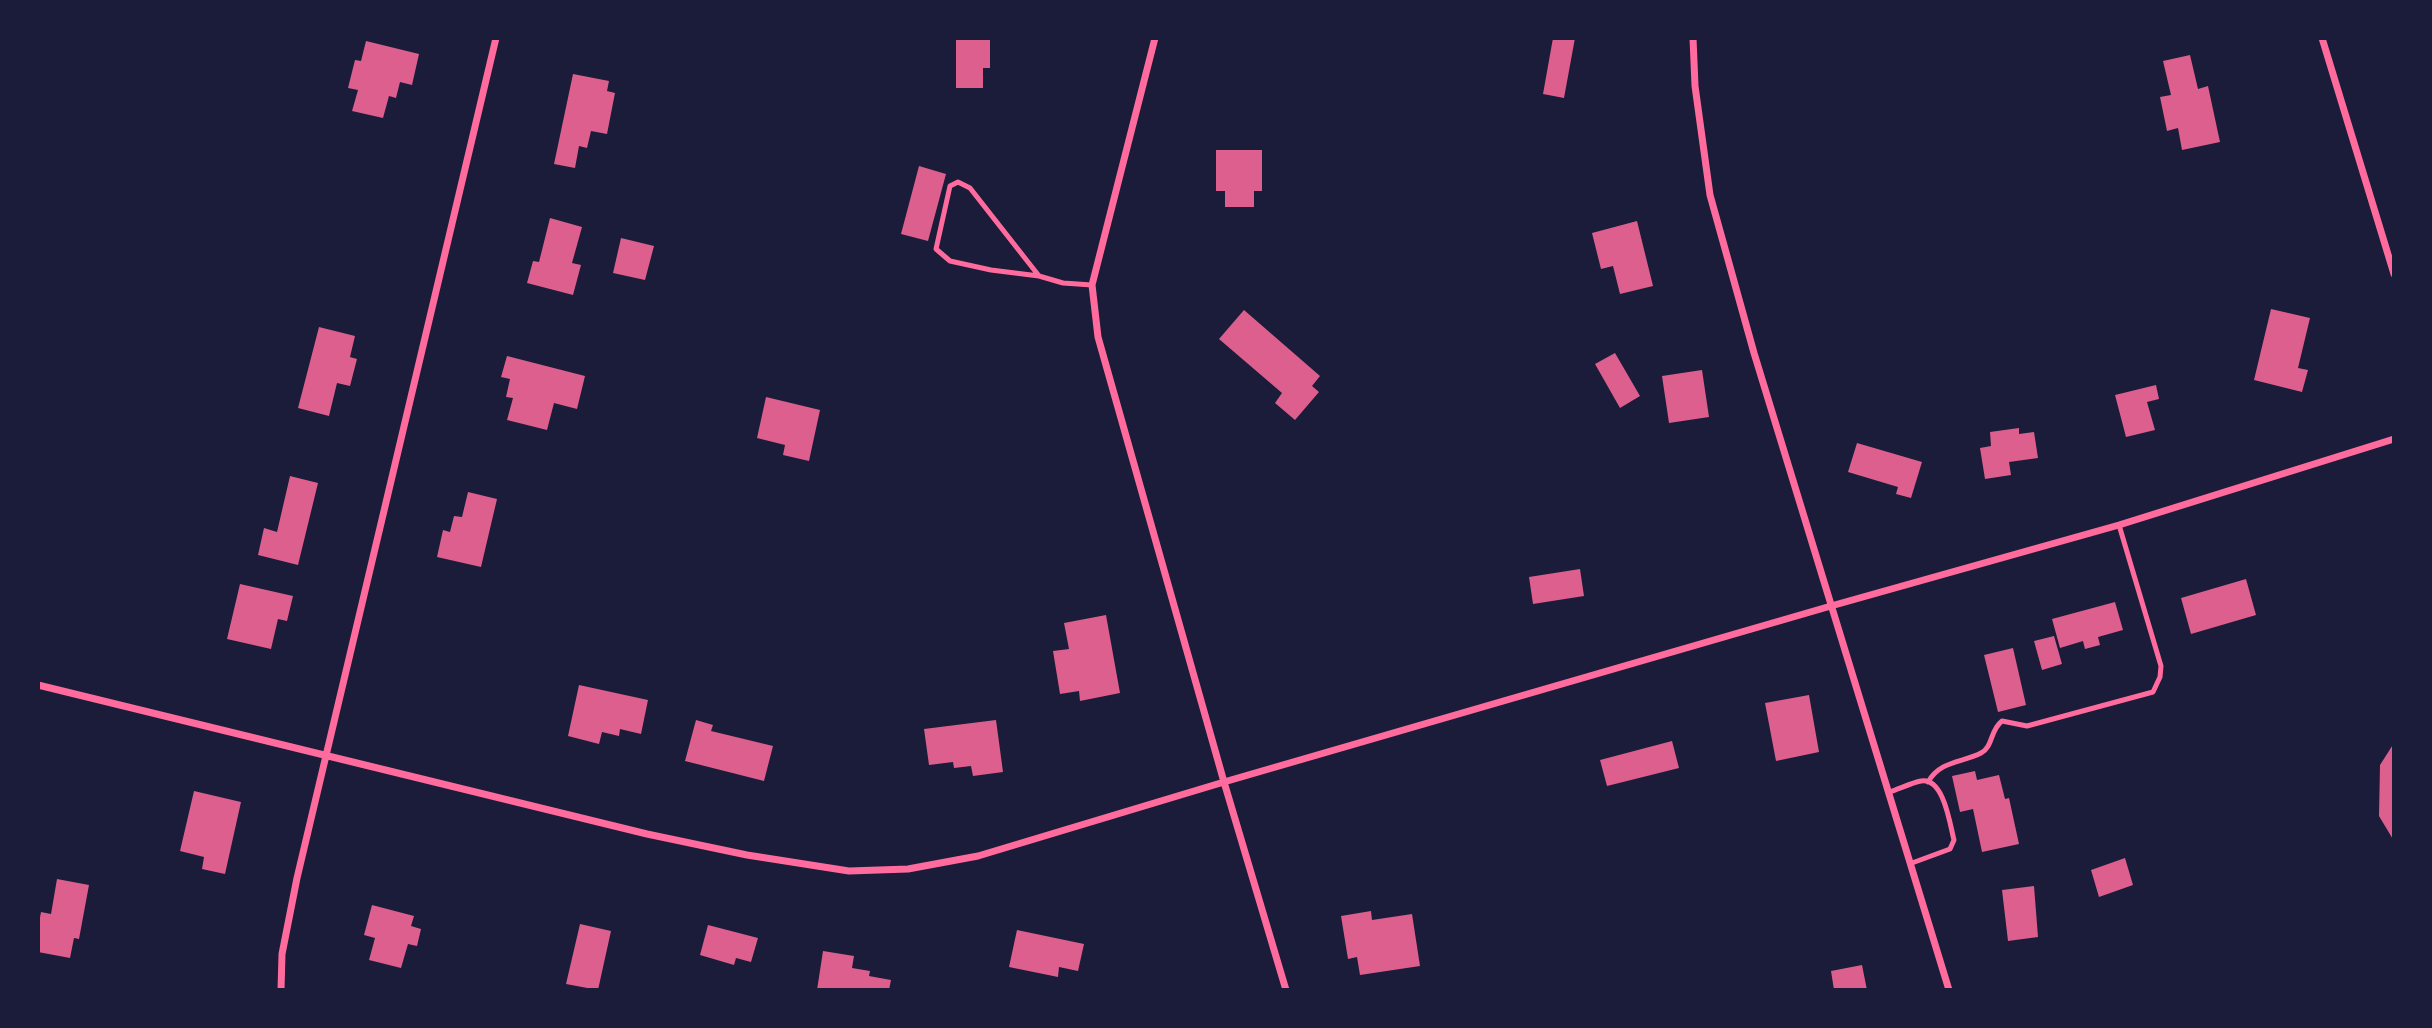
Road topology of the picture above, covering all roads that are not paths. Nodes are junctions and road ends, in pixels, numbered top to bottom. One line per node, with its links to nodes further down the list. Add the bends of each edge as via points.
1 (496, 38): 12 (street)
2 (1155, 38): 7 (street)
3 (1693, 38): 10 (street, via 1710,195)
4 (2322, 38): 5 (street)
5 (2393, 274)
6 (1039, 276): 6 (lane, via 950,261 936,249 950,186 958,182 970,188); 7 (lane)
7 (1092, 285): 13 (street, via 1098,337)
8 (2393, 439): 9 (street)
9 (2119, 525): 10 (street); 14 (lane, via 2161,666 2152,692 2027,726 2002,721 1994,727 1983,753 1938,768)
10 (1831, 606): 13 (street); 15 (street)
11 (38, 685): 12 (street)
12 (326, 754): 13 (street, via 647,834 849,871 908,869 978,856); 17 (street, via 282,954)
13 (1224, 782): 18 (street)
14 (1928, 782): 15 (lane); 16 (lane, via 1941,793 1954,840 1950,849)
15 (1889, 792): 16 (street)
16 (1912, 863): 19 (street)
17 (281, 989)
18 (1286, 989)
19 (1950, 989)

